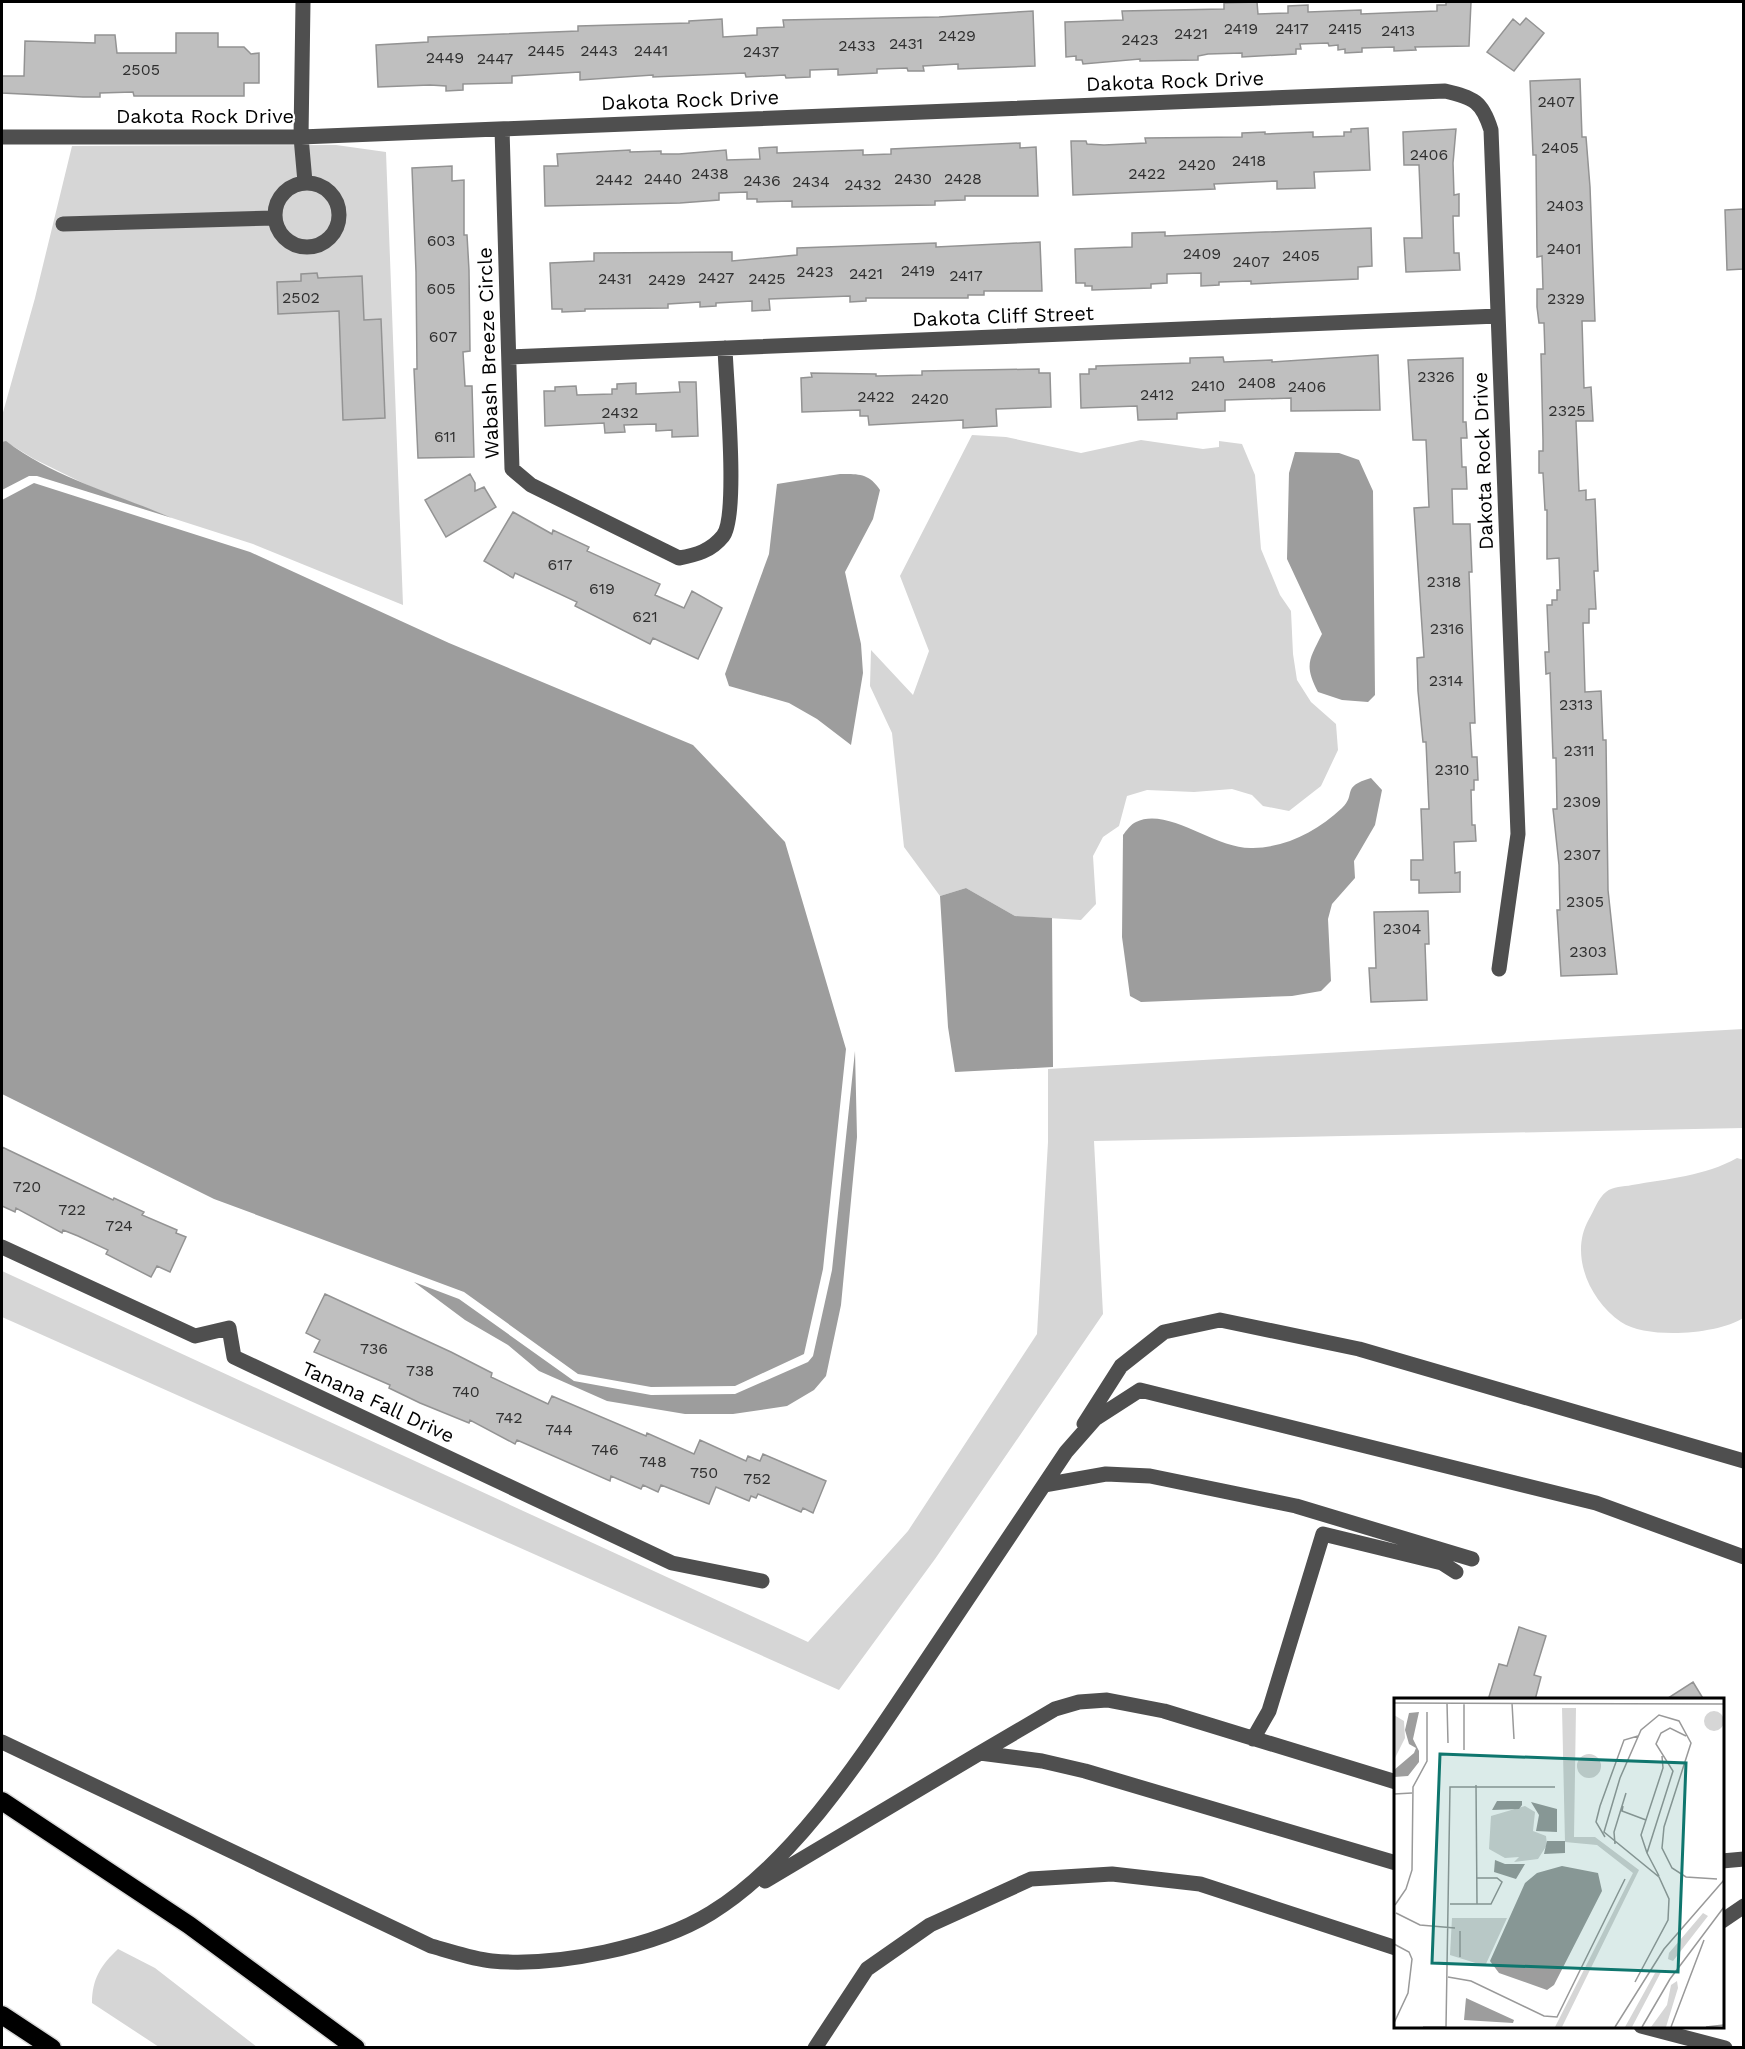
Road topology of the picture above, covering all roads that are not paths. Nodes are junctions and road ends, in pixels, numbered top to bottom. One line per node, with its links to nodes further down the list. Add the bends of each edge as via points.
1 (303, 2): 4 (street)
2 (502, 129): 4 (street, Dakota Rock Drive); 8 (street, Dakota Rock Drive, via 1445,91 1470,98 1485,110 1491,130); 10 (street, Wabash Breeze Circle)
3 (2, 137): 4 (street, Dakota Rock Drive)
4 (301, 137): 5 (street)
5 (305, 182): 6 (street, via 282,193); 6 (street, via 320,185 335,199 339,219 329,238 319,244 298,246 280,233)
6 (275, 218): 7 (street)
7 (63, 224)
8 (1498, 316): 9 (street, Dakota Cliff Street); 11 (street, Dakota Rock Drive, via 1518,834)
9 (725, 348): 10 (street, Dakota Cliff Street); 10 (street, Wabash Breeze Circle, via 732,509 724,535 700,555 679,558 531,485 512,469)
10 (509, 357)
11 (1499, 969)
12 (2, 1247): 19 (street, Tanana Fall Drive, via 195,1336 229,1328 234,1357 672,1563)
13 (1066, 1452): 14 (street, via 1121,1366 1164,1332 1220,1320 1359,1349); 15 (street); 16 (street, via 1095,1419 1140,1390 1596,1503)
14 (1743, 1461)
15 (1044, 1485): 17 (street, via 1106,1474 1150,1476 1296,1506); 29 (street, via 859,1759 782,1857)
16 (1743, 1557)
17 (1472, 1558)
18 (1456, 1572): 20 (street, via 1442,1563 1323,1534 1269,1711)
19 (762, 1581)
20 (1253, 1739): 22 (street, via 1164,1711 1107,1700 1055,1709); 23 (street)
21 (2, 1742): 29 (street, via 430,1946 491,1961 547,1961 604,1953 665,1934)
22 (980, 1753): 27 (street, via 1085,1771); 29 (street)
23 (1394, 1782)
24 (2, 1801): 35 (highway, via 189,1925)
25 (1743, 1859): 26 (street)
26 (1724, 1861)
27 (1394, 1863)
28 (1743, 1906): 30 (street)
29 (711, 1913)
30 (1724, 1920)
31 (1394, 1948): 36 (street, via 1200,1884 1112,1874 1031,1880 930,1925 867,1969)
32 (2, 2016): 34 (highway)
33 (1649, 2028): 37 (street)
34 (52, 2048)
35 (356, 2048)
36 (815, 2048)
37 (1725, 2048)

